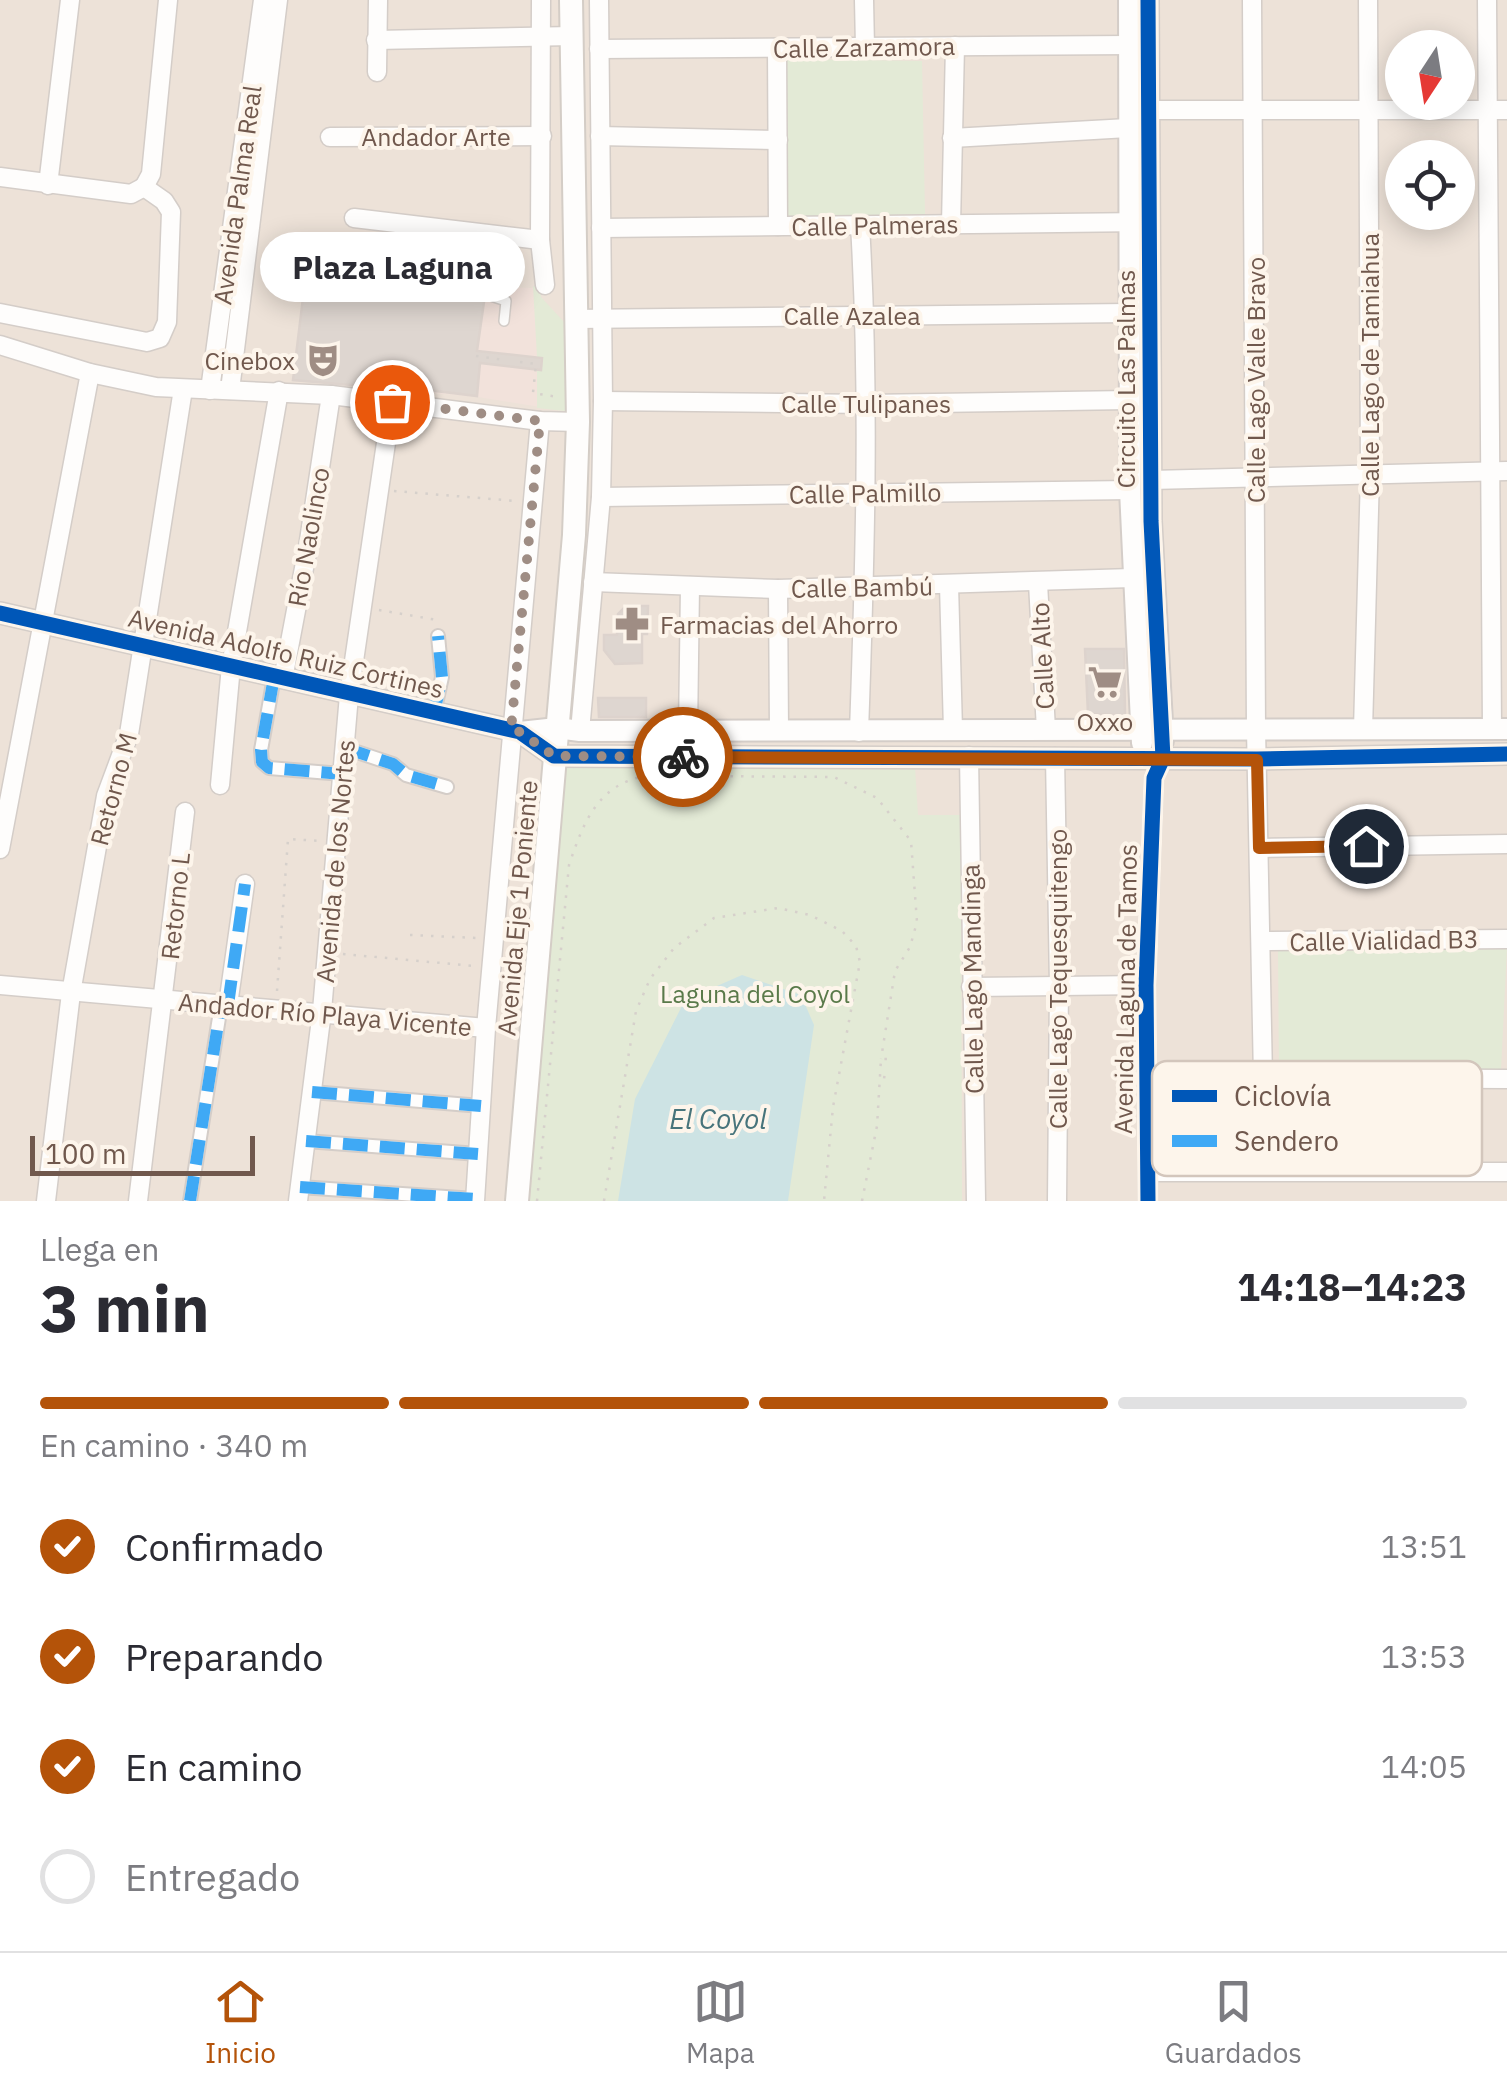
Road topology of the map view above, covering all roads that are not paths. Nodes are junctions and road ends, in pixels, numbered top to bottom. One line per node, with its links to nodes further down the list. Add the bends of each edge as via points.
1 (70, 0): 35 (street)
2 (168, 0): 36 (street)
3 (263, 0): 37 (street, Avenida Palma Real)
4 (278, 0): 37 (street)
5 (378, 0): 17 (street)
6 (541, 0): 16 (street)
7 (571, 0): 15 (main road, Avenida Eje 1 Poniente)
8 (599, 0): 22 (street, Avenida Eje 1 Poniente)
9 (864, 0): 20 (street)
10 (1129, 0): 18 (street, Circuito Las Palmas)
11 (1148, 0): 25 (street, Circuito Las Palmas)
12 (1252, 0): 24 (street, Calle Lago Valle Bravo)
13 (1368, 0): 26 (street, Calle Lago de Tamiahua)
14 (1488, 0): 27 (street)
15 (572, 36): 16 (street); 52 (main road, Avenida Eje 1 Poniente)
16 (542, 37): 17 (street); 29 (street)
17 (376, 40): 23 (street)
18 (1130, 44): 19 (street, Calle Zarzamora); 28 (street, Circuito Las Palmas)
19 (955, 46): 20 (street, Calle Zarzamora); 32 (street)
20 (864, 47): 21 (street, Calle Zarzamora)
21 (777, 48): 22 (street, Calle Zarzamora); 33 (street)
22 (599, 49): 30 (street, Avenida Eje 1 Poniente)
23 (377, 72)
24 (1254, 109): 25 (street); 26 (street); 69 (street, Calle Lago Valle Bravo)
25 (1148, 110): 40 (street, Circuito Las Palmas)
26 (1369, 110): 27 (street); 68 (street, Calle Lago de Tamiahua)
27 (1498, 110): 67 (street)
28 (1128, 128): 32 (street); 39 (street, Circuito Las Palmas)
29 (542, 136): 31 (street, Andador Arte); 45 (street)
30 (600, 136): 33 (street); 44 (street, Avenida Eje 1 Poniente)
31 (330, 137)
32 (952, 138): 41 (street)
33 (778, 140): 43 (street)
34 (0, 176): 35 (street)
35 (48, 185): 36 (street, via 131,194)
36 (144, 187): 48 (street, via 170,212 167,322 160,338 147,342)
37 (246, 192): 57 (street, Avenida Palma Real); 58 (street)
38 (354, 218): 45 (street)
39 (1127, 222): 40 (street, Calle Palmeras); 41 (street, Calle Palmeras); 49 (street, Circuito Las Palmas)
40 (1149, 222): 70 (street, Circuito Las Palmas)
41 (951, 224): 42 (street, Calle Palmeras)
42 (860, 225): 43 (street, Calle Palmeras); 50 (street)
43 (778, 226): 44 (street, Calle Palmeras)
44 (601, 228): 51 (street, Avenida Eje 1 Poniente)
45 (540, 240): 46 (street)
46 (545, 285)
47 (488, 295): 53 (lane, via 506,300)
48 (0, 313)
49 (1128, 313): 50 (street, Calle Azalea); 61 (street, Circuito Las Palmas)
50 (865, 315): 51 (street, Calle Azalea); 64 (street)
51 (601, 318): 52 (street, Calle Azalea); 62 (street, Avenida Eje 1 Poniente)
52 (575, 319): 66 (main road, Avenida Eje 1 Poniente)
53 (504, 322)
54 (0, 345): 55 (street)
55 (90, 373): 56 (street); 82 (street)
56 (183, 389): 57 (street); 84 (street, Retorno M)
57 (210, 390): 58 (street)
58 (230, 390): 59 (street)
59 (279, 391): 60 (street); 85 (street)
60 (331, 395): 63 (street); 86 (street, Río Naolinco, via 308,547)
61 (1129, 400): 64 (street, Calle Tulipanes); 71 (street, Circuito Las Palmas)
62 (603, 401): 64 (street, Calle Tulipanes); 73 (street, Avenida Eje 1 Poniente)
63 (392, 402): 65 (street); 87 (street, Avenida de los Nortes)
64 (866, 404): 72 (street)
65 (540, 421): 66 (street); 97 (street)
66 (578, 422): 89 (main road, Avenida Eje 1 Poniente)
67 (1498, 472): 68 (street); 91 (street)
68 (1370, 474): 69 (street); 96 (street, Calle Lago de Tamiahua)
69 (1255, 476): 70 (street); 90 (street, Calle Lago Valle Bravo)
70 (1151, 480): 95 (street, Circuito Las Palmas)
71 (1130, 490): 72 (street, Calle Palmillo); 74 (street, Circuito Las Palmas)
72 (866, 493): 73 (street, Calle Palmillo); 79 (street)
73 (600, 497): 75 (street, Avenida Eje 1 Poniente)
74 (1132, 578): 76 (street, Calle Bambú); 94 (street, Circuito Las Palmas)
75 (593, 582): 78 (street, Calle Bambú); 89 (street, Avenida Eje 1 Poniente)
76 (1038, 583): 77 (street, Calle Bambú); 93 (street, Calle Alto)
77 (949, 585): 79 (street, Calle Bambú); 92 (street)
78 (690, 586): 80 (street, Calle Bambú); 98 (street)
79 (864, 586): 80 (street, Calle Bambú); 100 (street)
80 (778, 589): 99 (street)
81 (0, 613): 82 (street, Avenida Adolfo Ruiz Cortines)
82 (43, 622): 84 (street, Avenida Adolfo Ruiz Cortines); 116 (street)
83 (438, 636): 88 (street, via 442,677)
84 (143, 645): 85 (street, Avenida Adolfo Ruiz Cortines); 124 (street, Retorno M, via 128,734 106,796)
85 (231, 666): 86 (street, Avenida Adolfo Ruiz Cortines); 111 (street)
86 (278, 678): 87 (street, Avenida Adolfo Ruiz Cortines); 110 (street, via 262,762)
87 (349, 694): 88 (street, Avenida Adolfo Ruiz Cortines); 101 (street, Avenida de los Nortes)
88 (434, 713): 97 (street, Avenida Adolfo Ruiz Cortines)
89 (568, 729): 97 (street, Avenida Adolfo Ruiz Cortines); 98 (street, Avenida Adolfo Ruiz Cortines); 103 (main road, Avenida Eje 1 Poniente)
90 (1256, 729): 95 (street, Avenida Adolfo Ruiz Cortines); 96 (street, Avenida Adolfo Ruiz Cortines); 109 (street, Calle Lago Valle Bravo)
91 (1500, 729): 96 (street, Avenida Adolfo Ruiz Cortines)
92 (954, 730): 93 (street, Avenida Adolfo Ruiz Cortines); 100 (street, Avenida Adolfo Ruiz Cortines)
93 (1046, 730): 94 (street, Avenida Adolfo Ruiz Cortines)
94 (1140, 730): 95 (street, Avenida Adolfo Ruiz Cortines); 108 (street, Circuito Las Palmas)
95 (1163, 730): 108 (street, Circuito Las Palmas)
96 (1362, 730)
97 (516, 731): 103 (street, Avenida Adolfo Ruiz Cortines); 128 (street)
98 (694, 731): 99 (street, Avenida Adolfo Ruiz Cortines); 106 (street)
99 (780, 731): 100 (street, Avenida Adolfo Ruiz Cortines)
100 (848, 732): 104 (street)
101 (344, 748): 110 (street, Avenida de los Nortes); 112 (street)
102 (1507, 754): 109 (street)
103 (554, 756): 106 (street); 145 (main road, Avenida Eje 1 Poniente)
104 (839, 756): 105 (street); 106 (street)
105 (969, 756): 107 (street); 123 (street, Calle Lago Mandinga)
106 (703, 757)
107 (1054, 757): 108 (street); 122 (street, Calle Lago Tequesquitengo)
108 (1154, 758): 109 (street); 120 (street, Avenida Laguna de Tamos)
109 (1257, 760): 115 (street, Calle Lago Valle Bravo)
110 (342, 774): 127 (street, Avenida de los Nortes)
111 (220, 785)
112 (448, 787)
113 (185, 812): 125 (street, Retorno L)
114 (1507, 844): 115 (street)
115 (1259, 848): 119 (street, Calle Lago Valle Bravo)
116 (0, 849)
117 (246, 884): 126 (street)
118 (1507, 938): 119 (street, Calle Vialidad B3)
119 (1262, 941): 129 (street, Calle Lago Valle Bravo)
120 (1146, 984): 122 (street); 130 (street, Avenida Laguna de Tamos)
121 (0, 985): 124 (street, Andador Río Playa Vicente)
122 (1060, 985): 123 (street); 147 (street, Calle Lago Tequesquitengo)
123 (971, 987): 146 (street, Calle Lago Mandinga)
124 (72, 992): 125 (street, Andador Río Playa Vicente); 142 (street, Retorno M)
125 (165, 1000): 126 (street, Andador Río Playa Vicente); 143 (street, Retorno L)
126 (225, 1005): 127 (street, Andador Río Playa Vicente); 144 (street)
127 (322, 1011): 128 (street, Andador Río Playa Vicente); 134 (street, Avenida de los Nortes)
128 (486, 1028): 135 (street)
129 (1263, 1061)
130 (1147, 1077): 131 (street); 138 (street, Avenida Laguna de Tamos)
131 (1152, 1077)
132 (1482, 1079): 133 (street)
133 (1507, 1079)
134 (312, 1092): 135 (street); 136 (street, Avenida de los Nortes)
135 (481, 1106): 137 (street)
136 (306, 1141): 137 (street); 140 (street, Avenida de los Nortes)
137 (478, 1154): 141 (street)
138 (1148, 1172): 139 (street); 148 (street, Avenida Laguna de Tamos)
139 (1152, 1172)
140 (299, 1194): 141 (street)
141 (475, 1200)
142 (46, 1201)
143 (138, 1201)
144 (190, 1201)
145 (517, 1201)
146 (976, 1201)
147 (1058, 1201)
148 (1148, 1201)

